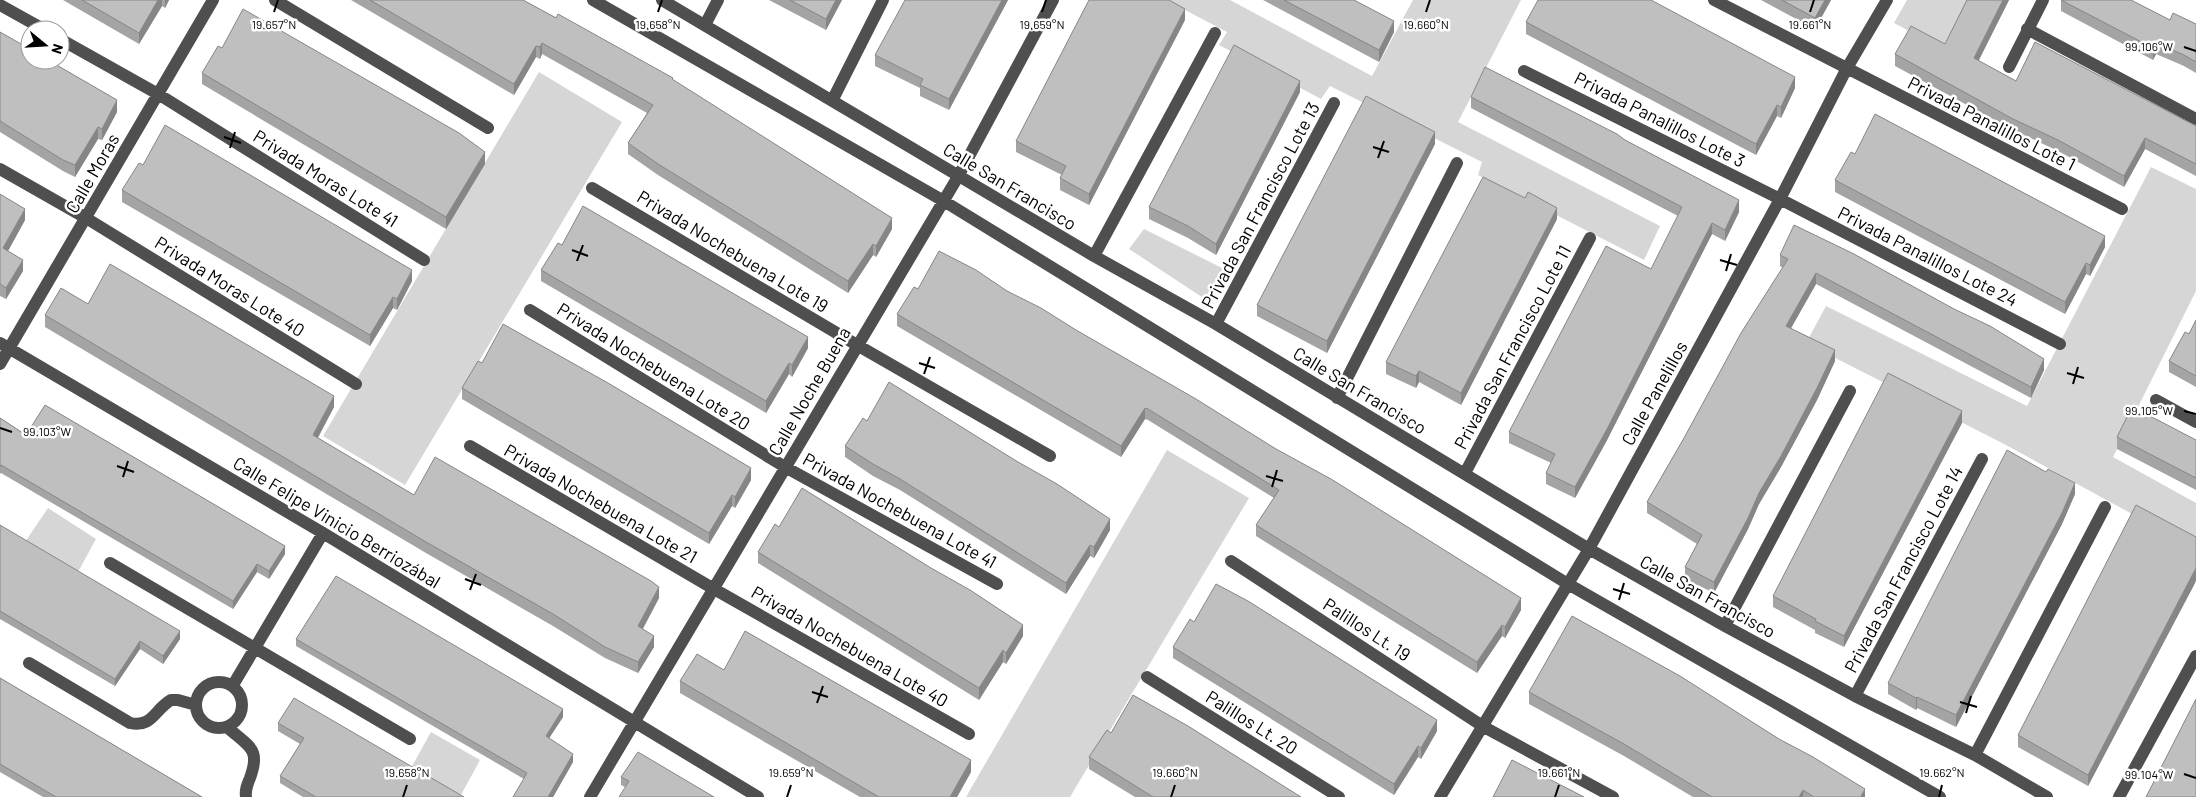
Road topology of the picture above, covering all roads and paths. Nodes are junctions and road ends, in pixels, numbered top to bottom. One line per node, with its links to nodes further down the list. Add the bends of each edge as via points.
1 (213, 0): 20 (street, Calle Moras)
2 (274, 0): 24 (street)
3 (593, 0): 30 (street)
4 (662, 0): 13 (street, Calle San Francisco)
5 (718, 0): 13 (street)
6 (883, 0): 21 (street)
7 (1053, 0): 27 (street, Calle Noche Buena)
8 (1714, 0): 18 (street, Privada Panalillos Lote 1)
9 (1887, 0): 18 (street, Calle Panelillos)
10 (2043, 0): 14 (street)
11 (0, 4): 12 (street)
12 (28, 20)
13 (704, 25): 21 (street, Calle San Francisco)
14 (2027, 29): 17 (street); 23 (street)
15 (1215, 33): 34 (street)
16 (70, 44): 20 (street, Privada Moras Lote 41)
17 (2008, 66)
18 (1847, 68): 29 (street, Calle Panelillos); 31 (street, Privada Panalillos Lote 1)
19 (1524, 71): 29 (street, Privada Panalillos Lote 3)
20 (158, 94): 32 (street, Calle Moras); 35 (street, Privada Moras Lote 41)
21 (832, 101): 27 (street, Calle San Francisco)
22 (1334, 103): 37 (street, Privada San Francisco Lote 13)
23 (2196, 119)
24 (488, 128)
25 (1457, 164): 44 (street)
26 (0, 169): 32 (street, Privada Moras Lote 40)
27 (959, 175): 30 (street, Calle Noche Buena); 34 (street, Calle San Francisco)
28 (592, 188): 40 (street, Privada Nochebuena Lote 19)
29 (1780, 199): 38 (street, Privada Panalillos Lote 24); 54 (street, Calle Panelillos)
30 (942, 200): 40 (street, Calle Noche Buena); 58 (street)
31 (2122, 209)
32 (86, 218): 39 (street, Calle Moras); 42 (street, Privada Moras Lote 40)
33 (1590, 238): 51 (street, Privada San Francisco Lote 11)
34 (1094, 256): 37 (street, Calle San Francisco)
35 (424, 260)
36 (530, 310): 50 (street, Privada Nochebuena Lote 20)
37 (1216, 324): 44 (street, Calle San Francisco)
38 (2060, 344)
39 (5, 345): 41 (street, Calle Moras); 53 (street, Calle Felipe Vinicio Berriozábal)
40 (857, 345): 48 (street, Privada Nochebuena Lote 19); 50 (street, Calle Noche Buena)
41 (0, 364)
42 (356, 384)
43 (1850, 391): 60 (street)
44 (1337, 398): 51 (street, Calle San Francisco)
45 (2156, 400): 46 (street)
46 (2196, 422)
47 (470, 446): 59 (street, Privada Nochebuena Lote 21)
48 (1050, 456)
49 (1982, 459): 66 (street, Privada San Francisco Lote 14)
50 (785, 467): 57 (street, Privada Nochebuena Lote 41); 59 (street, Calle Noche Buena)
51 (1465, 473): 54 (street, Calle San Francisco)
52 (2105, 507): 73 (street)
53 (323, 533): 61 (street); 68 (street, Calle Felipe Vinicio Berriozábal)
54 (1588, 549): 58 (street, Calle Panelillos); 60 (street, Calle San Francisco)
55 (1231, 561): 69 (street, Palillos Lt. 19)
56 (110, 563): 61 (street)
57 (997, 584)
58 (1568, 584): 69 (street, Calle Panelillos); 80 (street)
59 (714, 589): 68 (street, Calle Noche Buena); 71 (street, Privada Nochebuena Lote 40)
60 (1725, 626): 66 (street, Calle San Francisco)
61 (254, 649): 65 (street); 72 (street)
62 (2196, 656): 82 (street)
63 (29, 663): 67 (street, via 130,723 140,725 149,721 171,700)
64 (1147, 677): 77 (street, Palillos Lt. 20)
65 (233, 685): 67 (street, via 209,684 199,693); 70 (street, via 241,695 243,708 238,720)
66 (1855, 696): 73 (street, Calle San Francisco)
67 (196, 705): 70 (street, via 202,722 209,727)
68 (634, 721): 75 (street, Calle Noche Buena); 76 (street, Calle Felipe Vinicio Berriozábal)
69 (1484, 727): 78 (street, Calle Panelillos); 79 (street, Palillos Lt. 19)
70 (227, 728): 74 (street, via 255,756)
71 (969, 734)
72 (410, 739)
73 (1975, 754): 81 (street, Calle San Francisco)
74 (246, 797)
75 (590, 797)
76 (758, 797)
77 (1339, 797)
78 (1440, 797)
79 (1613, 797)
80 (1940, 797)
81 (2047, 797)
82 (2119, 797)

